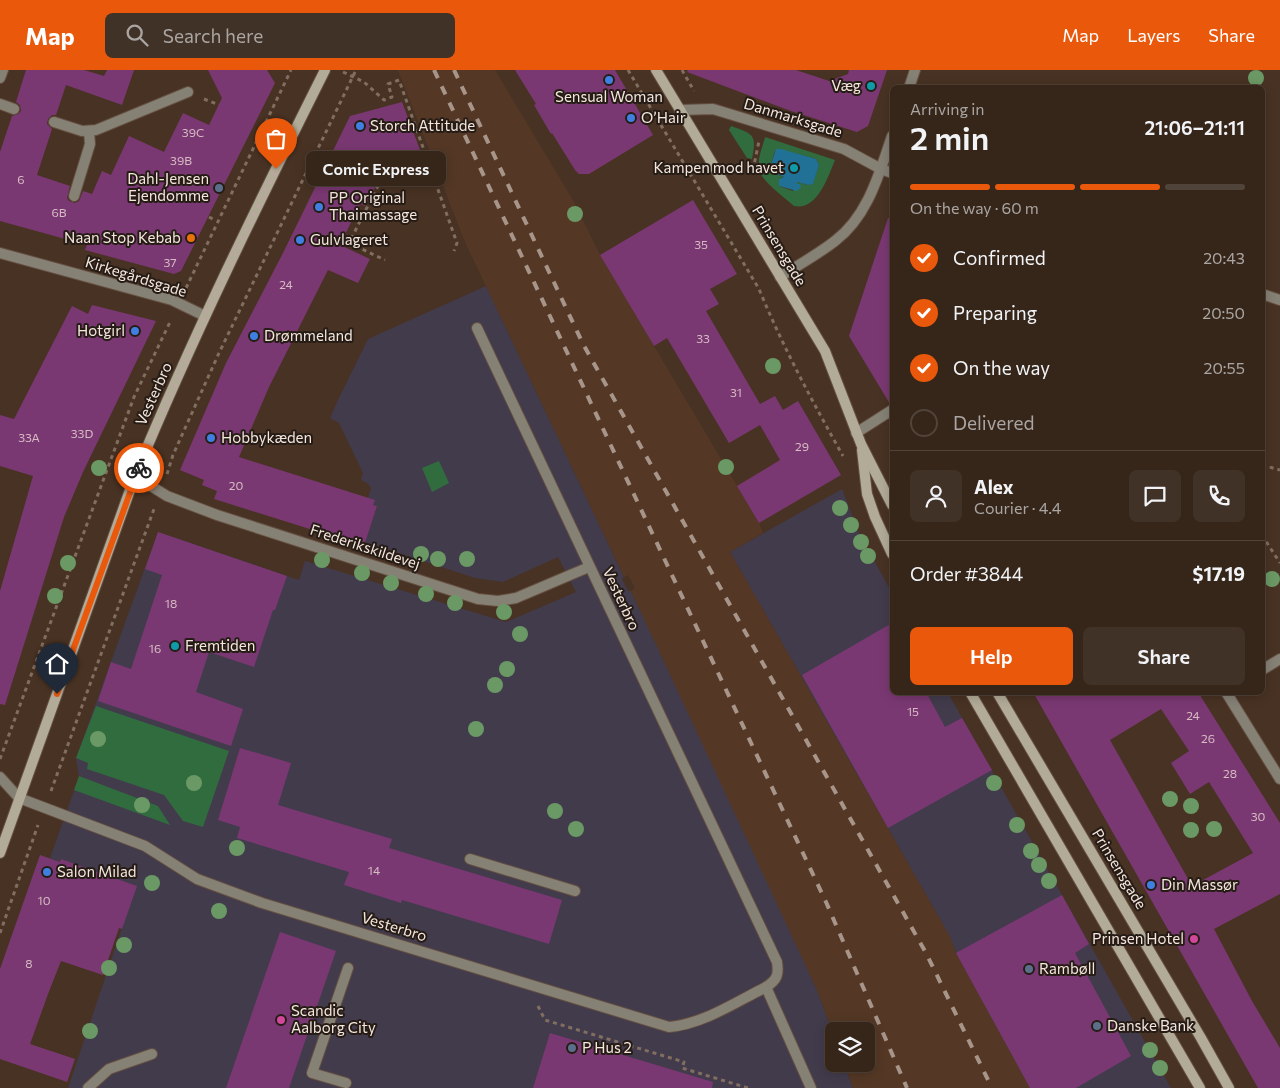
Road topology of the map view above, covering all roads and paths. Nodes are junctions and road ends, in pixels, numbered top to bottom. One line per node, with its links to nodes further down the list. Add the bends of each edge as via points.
1 (3, 70): 10 (street)
2 (291, 70): 28 (path)
3 (325, 70): 32 (main road, Vesterbro)
4 (338, 70): 9 (path)
5 (356, 70): 9 (path)
6 (628, 70): 38 (path, via 759,289 801,381)
7 (656, 70): 15 (main road, Prinsensgade)
8 (915, 70): 11 (street)
9 (353, 77): 25 (path, via 364,82 384,100 392,97 388,84 399,80 458,243); 42 (path, via 219,353)
10 (0, 78)
11 (910, 85)
12 (188, 92): 18 (street)
13 (0, 104): 14 (street)
14 (14, 109)
15 (680, 110): 17 (street, Danmarksgade, via 713,109); 29 (main road, Prinsensgade)
16 (54, 122): 18 (street)
17 (764, 124): 20 (street, Danmarksgade, via 844,149); 21 (path)
18 (89, 132): 24 (street, via 90,144)
19 (890, 142): 20 (street)
20 (881, 169): 22 (street, Danmarksgade); 29 (street, via 866,205 847,230 836,241)
21 (753, 170)
22 (890, 172)
23 (379, 180): 27 (path, via 349,243)
24 (74, 196)
25 (454, 251)
26 (0, 253): 32 (street, Kirkegårdsgade, via 172,300)
27 (384, 260)
28 (195, 269)
29 (780, 277): 36 (main road, Prinsensgade, via 825,351)
30 (1265, 295): 31 (street)
31 (1280, 300)
32 (205, 316): 41 (main road, Vesterbro)
33 (477, 328): 47 (street, Vesterbro)
34 (166, 329): 53 (path, via 134,397)
35 (890, 411): 36 (street)
36 (856, 433): 37 (main road, Prinsensgade)
37 (861, 444): 43 (main road, Prinsensgade); 45 (main road, Prinsensgade, via 867,494)
38 (843, 457)
39 (1265, 466): 40 (path)
40 (1280, 470)
41 (135, 476): 42 (street, Frederikskildevej); 57 (main road, Vesterbro)
42 (161, 492): 47 (street, Frederikskildevej, via 217,515 478,600 516,598); 54 (path)
43 (890, 501)
44 (1265, 540): 46 (path)
45 (890, 550)
46 (1280, 563)
47 (589, 567): 65 (street, Vesterbro, via 777,962 776,981)
48 (1280, 659): 49 (street)
49 (1265, 668)
50 (972, 695): 72 (main road)
51 (999, 695): 68 (main road, Prinsensgade)
52 (1228, 695): 56 (street)
53 (0, 760)
54 (62, 762)
55 (0, 777): 57 (street, Vesterbro)
56 (1280, 779)
57 (19, 798): 58 (main road, Vesterbro); 64 (street, Vesterbro, via 145,846 197,879 276,907)
58 (0, 853)
59 (26, 858): 62 (path)
60 (470, 859): 61 (street)
61 (575, 891)
62 (0, 933)
63 (348, 968): 67 (street, via 312,1073)
64 (526, 984): 65 (street, Vesterbro, via 669,1027 682,1026 712,1014); 70 (path, via 544,1020 684,1062 682,1068)
65 (766, 987): 71 (street)
66 (152, 1054): 69 (street, via 110,1069)
67 (346, 1083)
68 (1227, 1087)
69 (88, 1088)
70 (748, 1088)
71 (811, 1088)
72 (1200, 1088)

